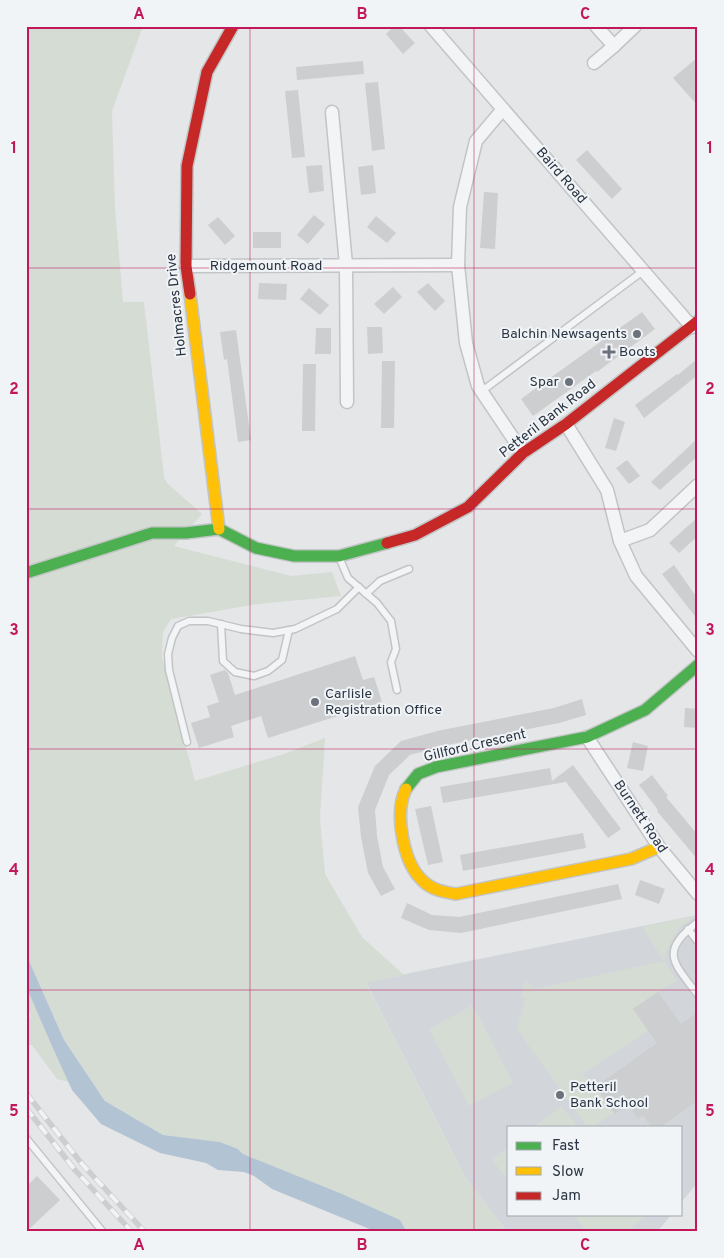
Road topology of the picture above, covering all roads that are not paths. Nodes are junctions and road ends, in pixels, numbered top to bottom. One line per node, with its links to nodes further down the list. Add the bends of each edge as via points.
1 (233, 26): 11 (street, Holmacres Drive, via 207,72 187,166)
2 (431, 26): 7 (street, Baird Road)
3 (596, 26): 5 (street)
4 (635, 26): 5 (street)
5 (614, 46): 6 (street)
6 (594, 63)
7 (503, 109): 10 (street, via 476,141 460,207); 12 (street, Baird Road)
8 (332, 112): 9 (street)
9 (346, 265): 10 (street, Ridgemount Road); 11 (street, Ridgemount Road); 15 (street)
10 (458, 265): 14 (street, via 466,343)
11 (186, 266): 19 (street, Holmacres Drive)
12 (643, 270): 13 (street, Baird Road); 14 (lane)
13 (695, 324): 16 (street, Petteril Bank Road)
14 (482, 392): 17 (street)
15 (347, 402)
16 (566, 424): 17 (street, Petteril Bank Road); 20 (street, via 607,490)
17 (523, 453): 21 (street, Petteril Bank Road, via 468,507 414,535)
18 (698, 485): 20 (street, via 650,530)
19 (219, 529): 21 (street, Petteril Bank Road, via 256,548 294,556); 23 (street, via 152,533)
20 (620, 541): 28 (street, via 636,576)
21 (339, 556): 24 (lane, via 348,578)
22 (409, 569): 25 (lane, via 380,581)
23 (26, 573)
24 (359, 587): 25 (lane); 27 (lane, via 338,609)
25 (366, 594): 30 (lane, via 391,621 396,649 391,662)
26 (221, 624): 27 (lane, via 273,633); 27 (lane, via 223,661 235,672 254,676 282,660); 32 (lane, via 189,621 178,626 172,638 169,670)
27 (290, 630)
28 (698, 651)
29 (698, 665): 31 (street, Gillford Crescent, via 645,710)
30 (397, 690)
31 (587, 737): 33 (street, Burnett Road); 33 (street, Gillford Crescent, via 436,767 418,774 401,800 400,814 407,856 413,869 432,889 456,894 631,859)
32 (187, 742)
33 (658, 847): 34 (street, Burnett Road)
34 (698, 894)
35 (698, 922): 36 (lane)
36 (688, 929): 37 (lane); 38 (lane, via 672,956)
37 (698, 942)
38 (698, 995)
39 (26, 1138): 40 (lane)
40 (103, 1232)

